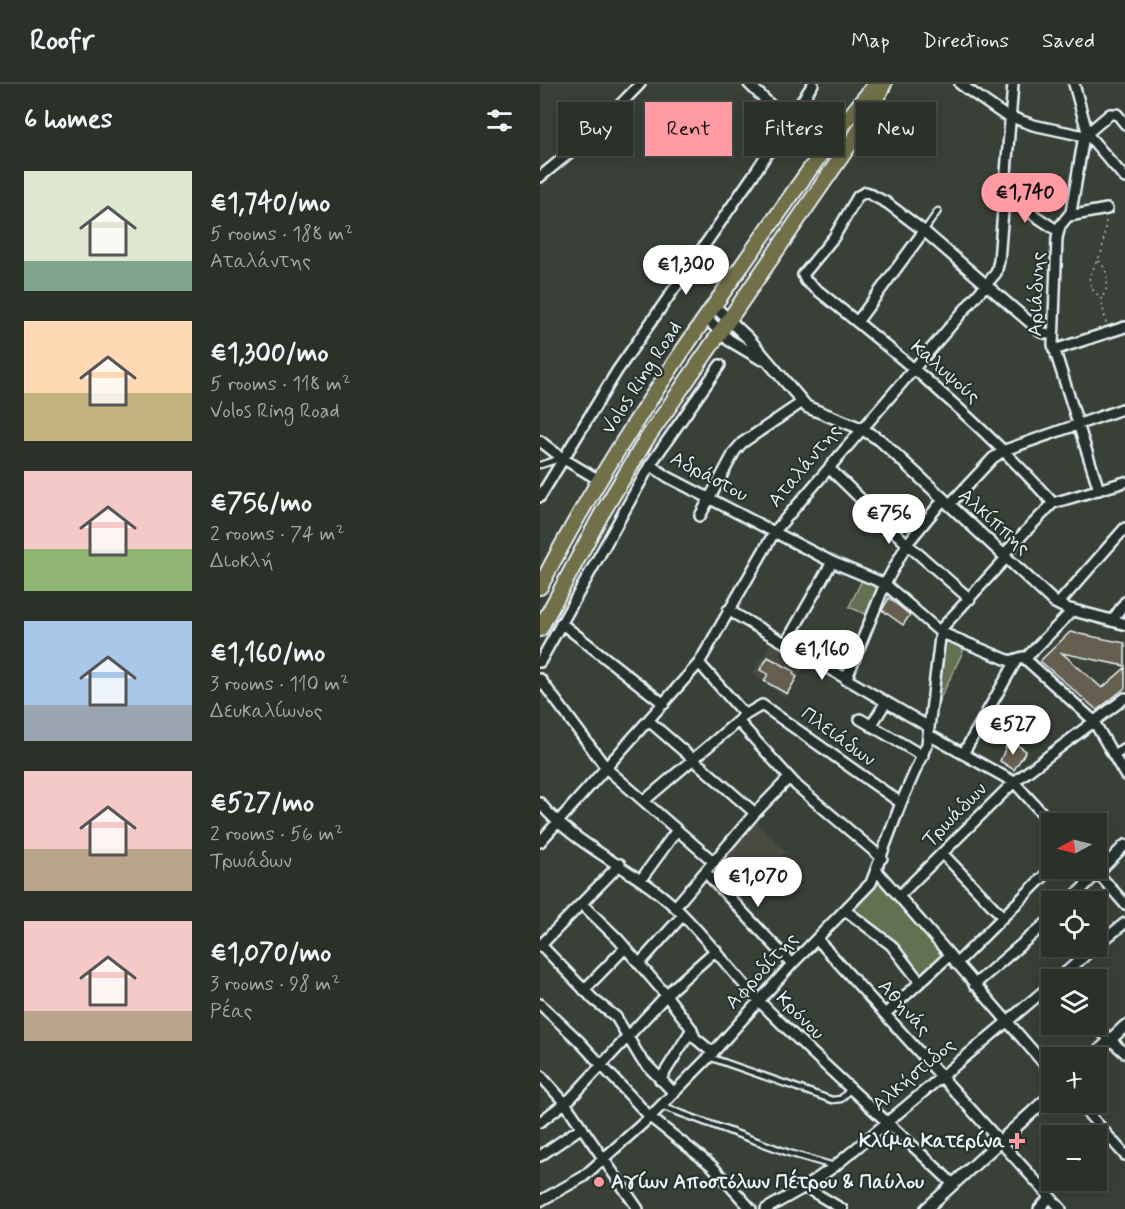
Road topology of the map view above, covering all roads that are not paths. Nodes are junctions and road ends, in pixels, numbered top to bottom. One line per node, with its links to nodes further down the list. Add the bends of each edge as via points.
1 (640, 84): 15 (street, via 591,135)
2 (749, 84): 9 (street)
3 (813, 84): 10 (street)
4 (876, 84): 24 (main road, Volos Ring Road, via 841,126)
5 (885, 84): 26 (main road, via 857,134)
6 (960, 84): 11 (street)
7 (1013, 84): 11 (street, Αταλάντης)
8 (1074, 84): 13 (street)
9 (767, 102)
10 (801, 102)
11 (1010, 117): 13 (street); 17 (street, Αταλάντης)
12 (1125, 124): 13 (street, via 1114,113)
13 (1086, 134): 16 (street); 20 (street, Αριάδνης)
14 (765, 156): 41 (street)
15 (540, 177)
16 (1125, 178)
17 (1004, 195): 22 (street); 23 (street, Αταλάντης, via 998,267)
18 (1107, 209): 20 (street)
19 (938, 212): 21 (lane)
20 (1069, 216): 22 (street, Αριάδνης)
21 (924, 231): 23 (street); 27 (street); 27 (street, Καλυψούς, via 887,203 863,192 858,196 839,230 803,278)
22 (1058, 231): 30 (street, Αριάδνης)
23 (986, 285): 30 (street, via 1041,332); 34 (street, Αταλάντης)
24 (714, 306): 25 (main road, Volos Ring Road); 26 (street, Αλκίππης)
25 (705, 317): 29 (street); 45 (main road, Volos Ring Road)
26 (729, 319): 29 (main road); 32 (street, Αλκίππης)
27 (857, 322): 34 (street, Καλυψούς)
28 (1125, 327): 31 (street)
29 (719, 332): 32 (street); 68 (main road, via 646,440)
30 (1052, 335): 31 (street, Αριάδνης)
31 (1054, 350): 37 (street, Αριάδνης)
32 (766, 362): 35 (street, Αλκίππης)
33 (720, 365): 43 (street)
34 (914, 367): 38 (street, Αταλάντης); 40 (street, Καλυψούς)
35 (801, 403): 38 (street, Αλκίππης); 49 (street, via 742,443)
36 (1125, 408): 37 (street)
37 (1078, 424): 40 (street); 47 (street, Αριάδνης)
38 (860, 428): 44 (street, Αταλάντης); 50 (street, Αλκίππης, via 880,441)
39 (540, 441): 41 (street)
40 (1005, 450): 50 (street); 51 (street, Καλυψούς)
41 (562, 458): 42 (lane); 45 (street); 48 (street)
42 (540, 465)
43 (650, 465): 49 (street, Αδράστου); 66 (street)
44 (829, 468): 54 (street, Αταλάντης); 55 (street)
45 (599, 480): 59 (main road, Volos Ring Road)
46 (1124, 484): 47 (street)
47 (1099, 490): 51 (street)
48 (540, 497)
49 (708, 497): 52 (street); 54 (street, Αδράστου)
50 (946, 502): 55 (street); 56 (street, Αλκίππης)
51 (1053, 503): 56 (street)
52 (700, 516)
53 (1125, 528): 62 (street)
54 (775, 531): 57 (street, Αδράστου); 63 (street, Αταλάντης)
55 (907, 544): 58 (street); 60 (street)
56 (1006, 556): 60 (street); 62 (street, Αλκίππης)
57 (832, 562): 58 (street, Αδράστου); 70 (street)
58 (885, 584): 69 (street, Αδράστου); 75 (street)
59 (540, 587)
60 (970, 599): 69 (street)
61 (1125, 602): 65 (street)
62 (1058, 604): 64 (street, Αλκίππης)
63 (728, 610): 70 (street); 73 (street, Αταλάντης)
64 (1073, 610): 65 (street, Αλκίππης); 71 (street)
65 (1112, 621): 67 (street, Αλκίππης)
66 (561, 623): 72 (street); 78 (street)
67 (1125, 624)
68 (540, 628)
69 (940, 632): 71 (street, Αδράστου); 84 (street, Αφροδίτης)
70 (786, 644): 75 (street)
71 (1021, 660): 81 (street, Αδράστου); 86 (street)
72 (540, 662)
73 (699, 663): 78 (street, Αταλάντης); 79 (street)
74 (540, 679): 90 (street)
75 (846, 680): 77 (street)
76 (1125, 698): 81 (street, Τρωάδων)
77 (886, 702): 83 (street); 84 (street)
78 (664, 704): 82 (street, Αταλάντης)
79 (741, 718): 89 (street, Πλειάδων); 92 (street); 96 (street, Πλειάδων, via 764,705)
80 (860, 719): 83 (street)
81 (1093, 720): 87 (street, Αδράστου); 93 (street, Τρωάδων)
82 (649, 721): 89 (street); 90 (street, Αταλάντης)
83 (871, 726): 88 (street)
84 (929, 731): 86 (street); 88 (street, Αφροδίτης)
85 (1125, 748): 87 (street)
86 (963, 754): 93 (street)
87 (1114, 755): 91 (street, Αδράστου)
88 (923, 756): 96 (street, Αφροδίτης)
89 (694, 761): 94 (street, Πλειάδων); 97 (street)
90 (606, 769): 94 (street); 99 (street, Αταλάντης)
91 (1125, 775)
92 (789, 778): 97 (street); 104 (street)
93 (1014, 782): 98 (street); 103 (street, Τρωάδων)
94 (644, 801): 100 (street)
95 (540, 803): 99 (street, Κρόνου)
96 (901, 803): 104 (street, Αφροδίτης)
97 (755, 813): 106 (street)
98 (1042, 813)
99 (559, 822): 101 (street, Αταλάντης); 107 (street, Κρόνου)
100 (677, 830): 106 (street); 110 (street)
101 (540, 842)
102 (1125, 845): 105 (street)
103 (942, 853): 115 (street, Τρωάδων); 121 (street)
104 (882, 858): 109 (street, Αφροδίτης)
105 (1107, 861)
106 (714, 862): 108 (street)
107 (620, 864): 110 (street, Κρόνου); 116 (street)
108 (705, 872): 118 (street); 132 (street)
109 (877, 872): 115 (street); 119 (street, Αφροδίτης)
110 (642, 878): 118 (street, Κρόνου)
111 (1041, 879): 121 (street)
112 (1088, 879): 114 (street)
113 (1102, 879): 117 (street)
114 (1078, 891)
115 (899, 896): 129 (street)
116 (582, 904): 126 (street); 127 (street)
117 (1125, 904)
118 (675, 907): 120 (street, Κρόνου)
119 (844, 910): 125 (street, Αφροδίτης); 135 (street, via 891,945)
120 (683, 915): 128 (street, Κρόνου); 131 (street)
121 (1003, 917): 133 (street)
122 (1125, 923): 124 (street)
123 (1041, 928): 136 (street)
124 (1107, 937)
125 (817, 939): 132 (street, Αφροδίτης); 142 (street, Αθηνάς)
126 (540, 946): 137 (street)
127 (625, 948): 131 (street); 137 (street)
128 (716, 950): 139 (street); 140 (street, Κρόνου)
129 (949, 956): 133 (street); 135 (street)
130 (1083, 957): 134 (street)
131 (639, 964): 139 (street)
132 (792, 964): 140 (street, Αφροδίτης)
133 (956, 964): 136 (street)
134 (1070, 969)
135 (920, 982): 142 (street)
136 (974, 986): 143 (street)
137 (584, 990): 147 (street, via 616,1017)
138 (1041, 994): 143 (street, Αλκήστιδος)
139 (666, 995): 145 (street); 147 (street)
140 (759, 1000): 151 (street, Αφροδίτης); 157 (street, Κρόνου)
141 (541, 1008): 153 (street)
142 (885, 1014): 155 (street, Αθηνάς)
143 (1006, 1022): 152 (street); 155 (street, Αλκήστιδος)
144 (1125, 1026): 148 (street)
145 (692, 1029): 151 (street); 156 (street)
146 (1105, 1035): 148 (street)
147 (627, 1037): 153 (street); 156 (street)
148 (1110, 1040): 149 (street); 150 (street)
149 (1103, 1047)
150 (1125, 1053)
151 (711, 1055): 157 (lane, via 832,1100 841,1099); 158 (street, Αφροδίτης)
152 (1041, 1061)
153 (603, 1066): 159 (street); 163 (street)
154 (540, 1075): 159 (street)
155 (942, 1075): 164 (street, Αλκήστιδος); 167 (street, Αθηνάς)
156 (660, 1080): 158 (street)
157 (850, 1089): 164 (street, Κρόνου)
158 (674, 1093): 161 (street, Αφροδίτης)
159 (565, 1103): 165 (street); 166 (street)
160 (1041, 1104): 167 (street)
161 (661, 1106): 163 (street, Αφροδίτης); 171 (lane)
162 (1088, 1113): 168 (street)
163 (650, 1117): 170 (street, Αφροδίτης); 177 (street, via 712,1166)
164 (887, 1121): 171 (street, Αλκήστιδος); 172 (street, Κρόνου)
165 (540, 1122)
166 (582, 1127): 169 (street); 170 (street)
167 (1000, 1141): 172 (street); 174 (street, Αθηνάς)
168 (1125, 1155)
169 (540, 1156)
170 (606, 1158): 175 (street, Αφροδίτης, via 583,1177); 176 (street)
171 (835, 1166): 173 (street, Αλκήστιδος)
172 (953, 1184): 180 (street)
173 (805, 1187): 178 (street, Αλκήστιδος); 179 (street)
174 (1050, 1197): 181 (street); 182 (street, Αθηνάς)
175 (540, 1201)
176 (638, 1209)
177 (751, 1209)
178 (766, 1209)
179 (842, 1209)
180 (927, 1209)
181 (1039, 1209)
182 (1061, 1209)

